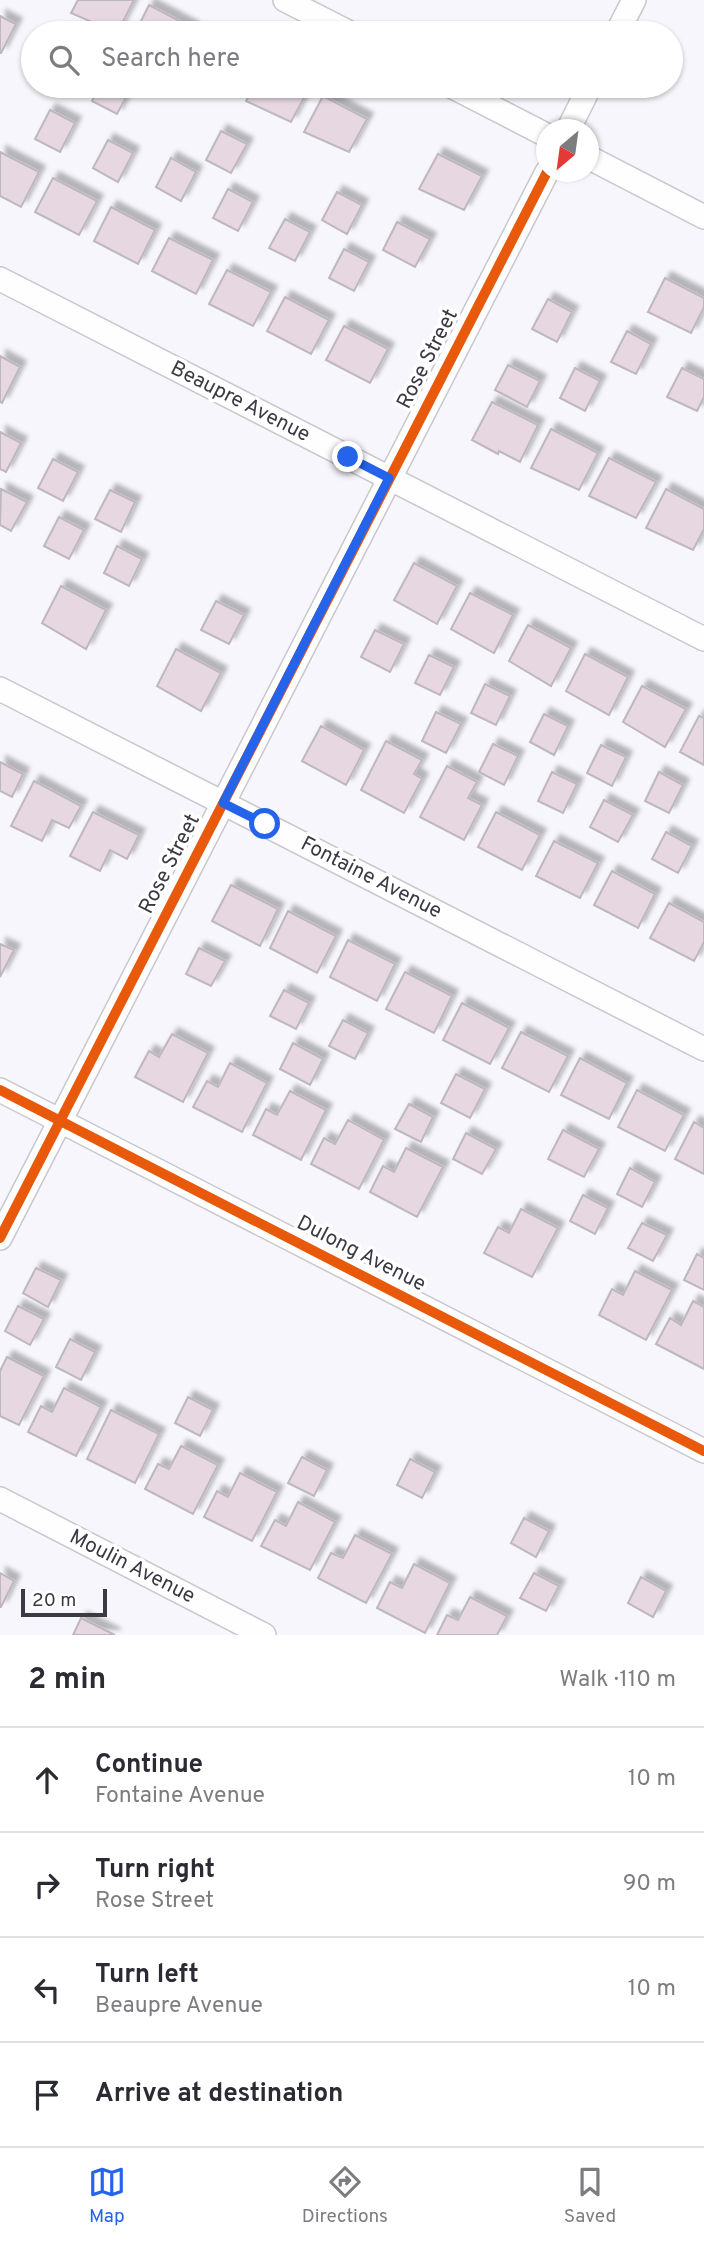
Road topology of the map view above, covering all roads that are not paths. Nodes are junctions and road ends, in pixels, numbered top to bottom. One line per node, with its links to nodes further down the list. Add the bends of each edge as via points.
1 (285, 0): 3 (street)
2 (634, 0): 4 (street)
3 (326, 21)
4 (623, 21)
5 (475, 98): 8 (street)
6 (584, 98): 7 (street)
7 (574, 119)
8 (536, 129)
9 (599, 162): 11 (street)
10 (542, 182): 13 (street, Rose Street)
11 (704, 217)
12 (0, 278): 13 (street, Beaupre Avenue)
13 (389, 478): 14 (street, Beaupre Avenue); 16 (street, Rose Street)
14 (704, 639)
15 (0, 689): 16 (street, Fontaine Avenue)
16 (223, 803): 17 (street, Fontaine Avenue); 19 (street, Rose Street)
17 (704, 1049)
18 (0, 1090): 19 (street, Dulong Avenue)
19 (60, 1121): 20 (street, Rose Street); 21 (street, Dulong Avenue)
20 (0, 1238)
21 (704, 1451)
22 (0, 1499): 23 (street, Moulin Avenue)
23 (264, 1635)

